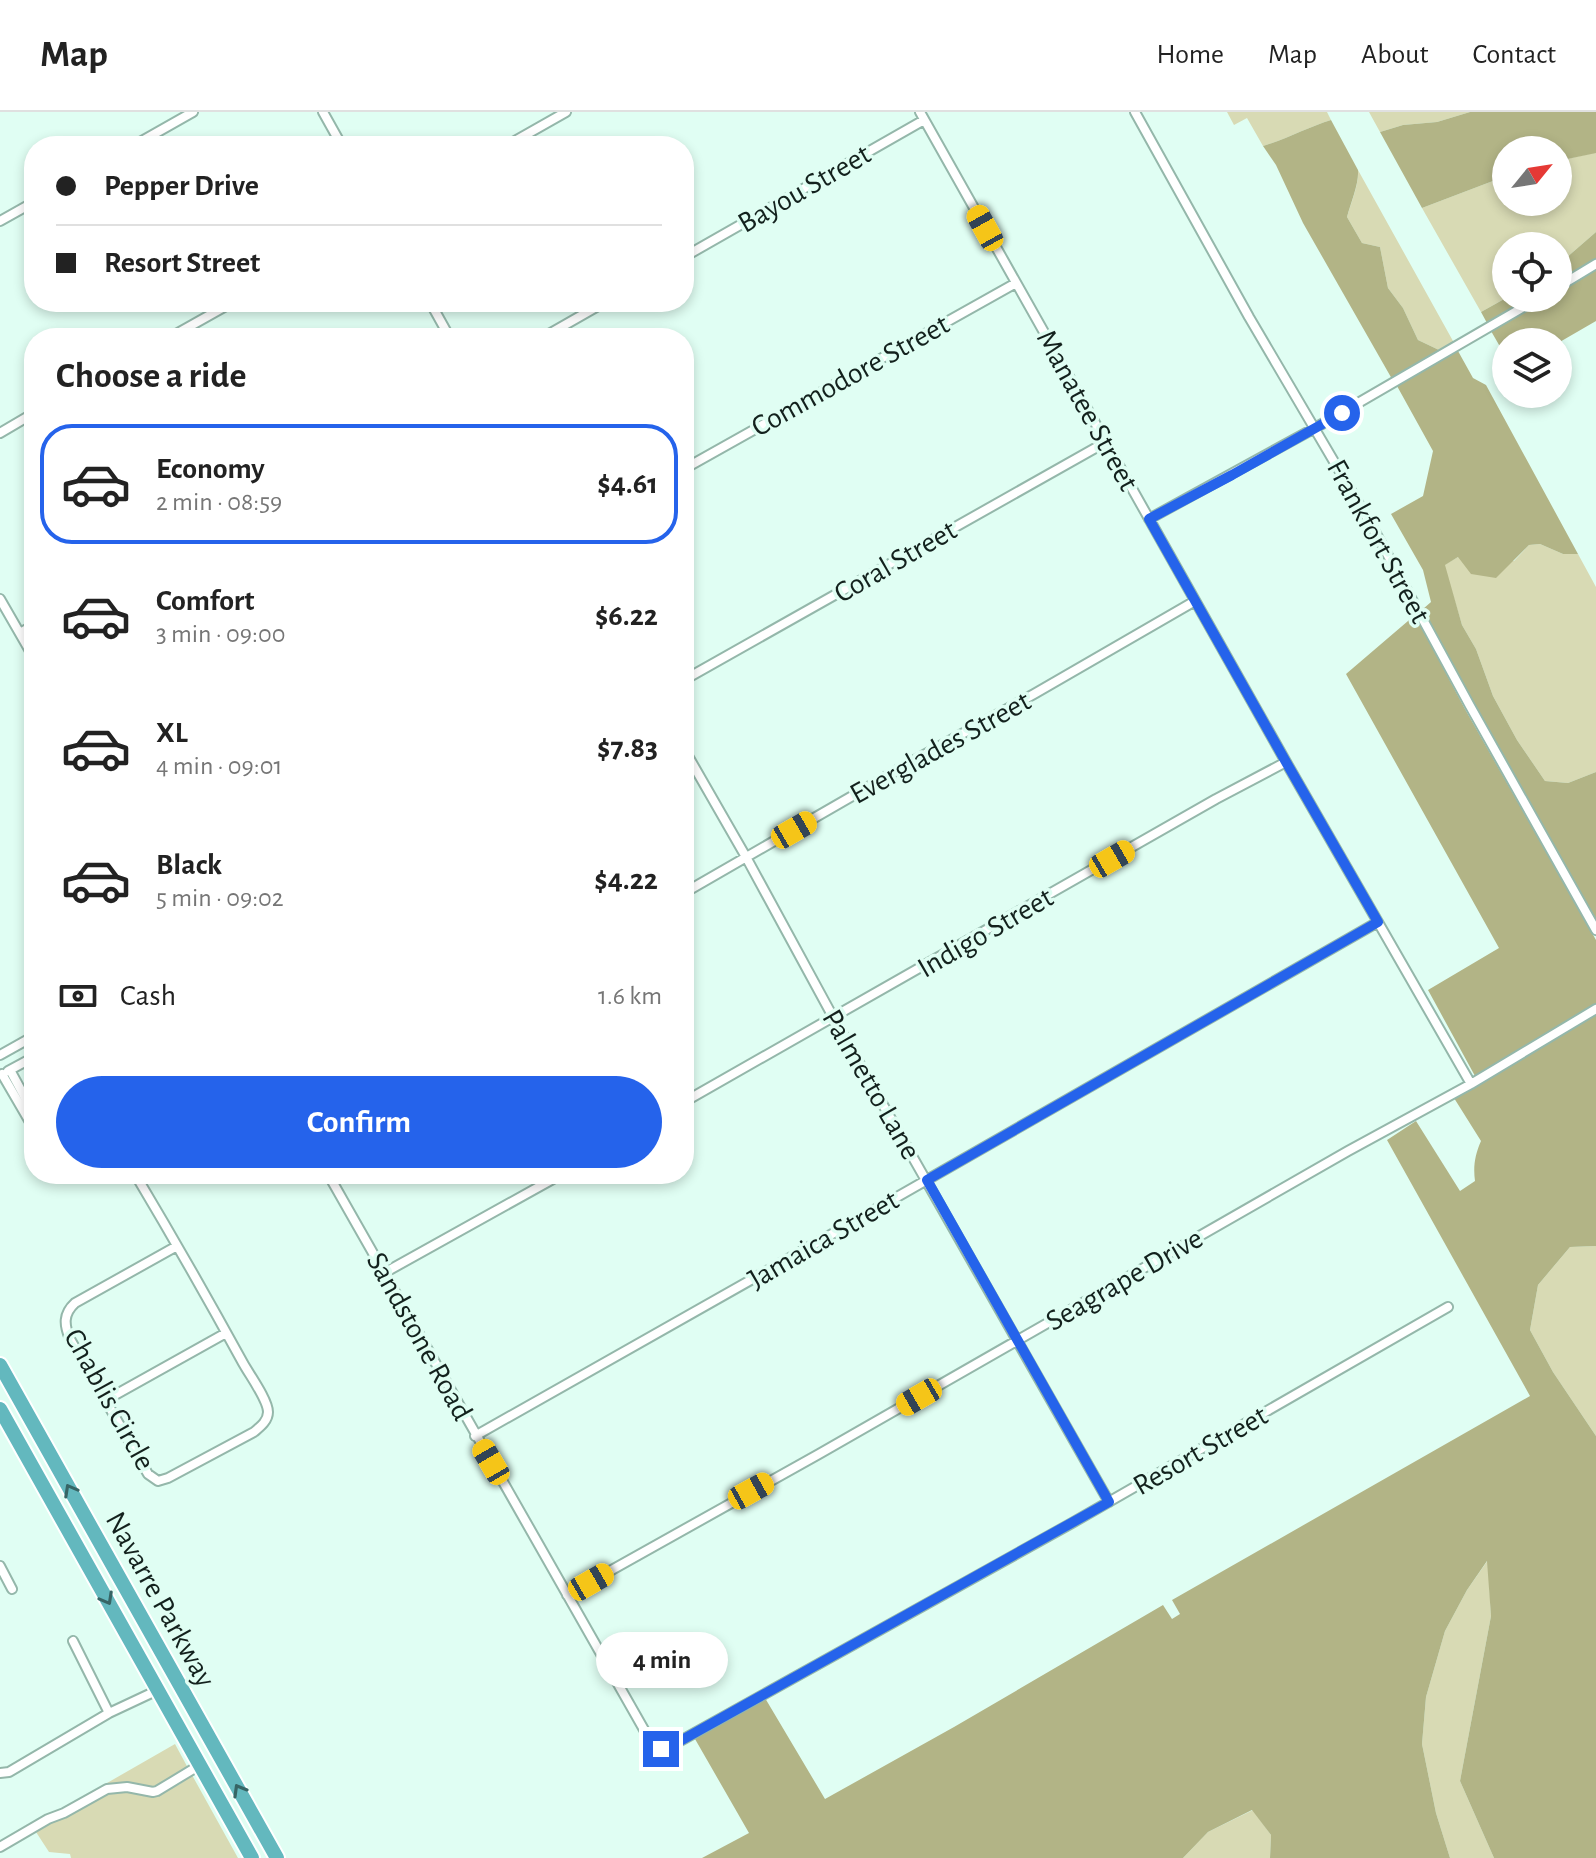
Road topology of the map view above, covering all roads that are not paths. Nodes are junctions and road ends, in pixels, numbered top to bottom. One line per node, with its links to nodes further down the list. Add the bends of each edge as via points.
1 (193, 112): 6 (street)
2 (323, 112): 7 (street)
3 (566, 112): 8 (street)
4 (1135, 112): 21 (street, Frankfort Street)
5 (922, 116): 11 (street, Bayou Street); 14 (street, Manatee Street)
6 (151, 136)
7 (336, 136)
8 (524, 136)
9 (24, 208): 10 (street)
10 (0, 221)
11 (694, 251)
12 (1596, 264): 13 (street)
13 (1572, 279)
14 (1016, 283): 23 (street, Manatee Street); 24 (street, Commodore Street)
15 (215, 312): 18 (street)
16 (588, 312): 19 (street)
17 (1515, 312): 21 (street)
18 (187, 328)
19 (560, 328)
20 (24, 419): 22 (street)
21 (1315, 428): 25 (street); 37 (street, Frankfort Street)
22 (0, 433)
23 (1106, 442): 25 (street, Manatee Street); 31 (street, Coral Street)
24 (694, 463)
25 (1149, 519): 27 (street, Manatee Street)
26 (0, 599): 29 (street)
27 (1195, 601): 32 (street, Manatee Street); 34 (street, Everglades Street)
28 (24, 631): 29 (street)
29 (20, 633): 30 (street)
30 (24, 640)
31 (694, 674)
32 (1286, 762): 36 (street, Manatee Street); 39 (street, Indigo Street)
33 (694, 766): 34 (street, Palmetto Lane)
34 (746, 857): 35 (street, Everglades Street); 39 (street, Palmetto Lane)
35 (694, 887)
36 (1378, 922): 44 (street, Manatee Street); 48 (street, Jamaica Street)
37 (1596, 930)
38 (1596, 1009): 44 (street, Seagrape Drive)
39 (833, 1017): 45 (street, Indigo Street); 48 (street, Palmetto Lane)
40 (24, 1042): 41 (street)
41 (0, 1055)
42 (24, 1062): 43 (street)
43 (4, 1073): 46 (street); 47 (street)
44 (1471, 1084): 56 (street, Seagrape Drive)
45 (694, 1096)
46 (24, 1100)
47 (24, 1110)
48 (927, 1180): 56 (street, Palmetto Lane); 60 (street, Jamaica Street)
49 (141, 1184): 52 (street, Chablis Circle)
50 (334, 1184): 53 (street, Sandstone Road)
51 (544, 1184): 53 (street)
52 (177, 1246): 55 (street, Chablis Circle); 58 (street, Chablis Circle, via 68,1311 66,1330)
53 (384, 1273): 60 (street, Sandstone Road)
54 (1448, 1307): 61 (street, Resort Street)
55 (226, 1333): 58 (street); 58 (street, Chablis Circle, via 267,1409 254,1432 158,1481 148,1474)
56 (1018, 1340): 61 (street, Palmetto Lane); 64 (street, Seagrape Drive)
57 (0, 1365): 73 (highway, Navarre Parkway, one-way to 57)
58 (106, 1400)
59 (0, 1409): 66 (highway, Navarre Parkway, one-way to 66)
60 (475, 1436): 64 (street, Sandstone Road)
61 (1109, 1502): 68 (street, Resort Street, via 673,1745)
62 (0, 1566): 63 (street)
63 (12, 1589)
64 (567, 1595): 68 (street, Sandstone Road)
65 (73, 1641): 67 (street)
66 (158, 1690): 67 (street); 69 (highway, Navarre Parkway)
67 (109, 1713): 70 (street)
68 (655, 1749)
69 (200, 1765): 71 (street, via 157,1791 107,1789); 72 (highway, Navarre Parkway)
70 (0, 1773)
71 (0, 1847)
72 (252, 1858)
73 (277, 1858)

